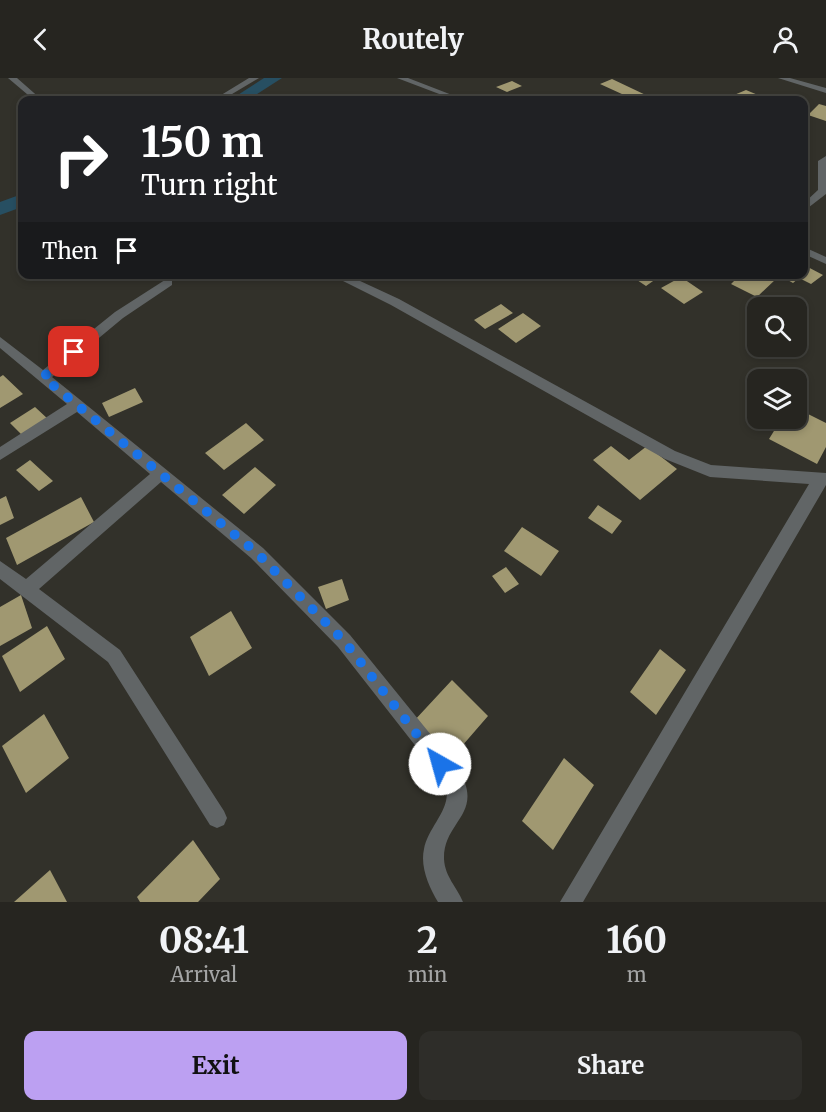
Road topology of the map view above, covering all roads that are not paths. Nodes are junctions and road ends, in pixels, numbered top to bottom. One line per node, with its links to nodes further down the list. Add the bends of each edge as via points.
1 (12, 78): 6 (street)
2 (255, 78): 7 (street)
3 (401, 78): 8 (street)
4 (782, 78): 5 (street)
5 (826, 91)
6 (33, 96)
7 (224, 96)
8 (450, 96)
9 (826, 159): 10 (street, via 823,191)
10 (808, 204)
11 (808, 252): 12 (street)
12 (826, 261)
13 (345, 279): 20 (street, via 395,302 670,455 710,471)
14 (168, 282): 16 (street)
15 (0, 342): 16 (street)
16 (43, 377): 17 (street)
17 (77, 405): 18 (street); 19 (street)
18 (0, 454)
19 (160, 474): 22 (street); 24 (street, via 257,553 344,641 450,774 458,790 454,811 436,842 433,864)
20 (824, 478): 25 (street)
21 (0, 569): 22 (street)
22 (26, 589): 23 (street, via 114,656)
23 (217, 818)
24 (452, 902)
25 (571, 902)

